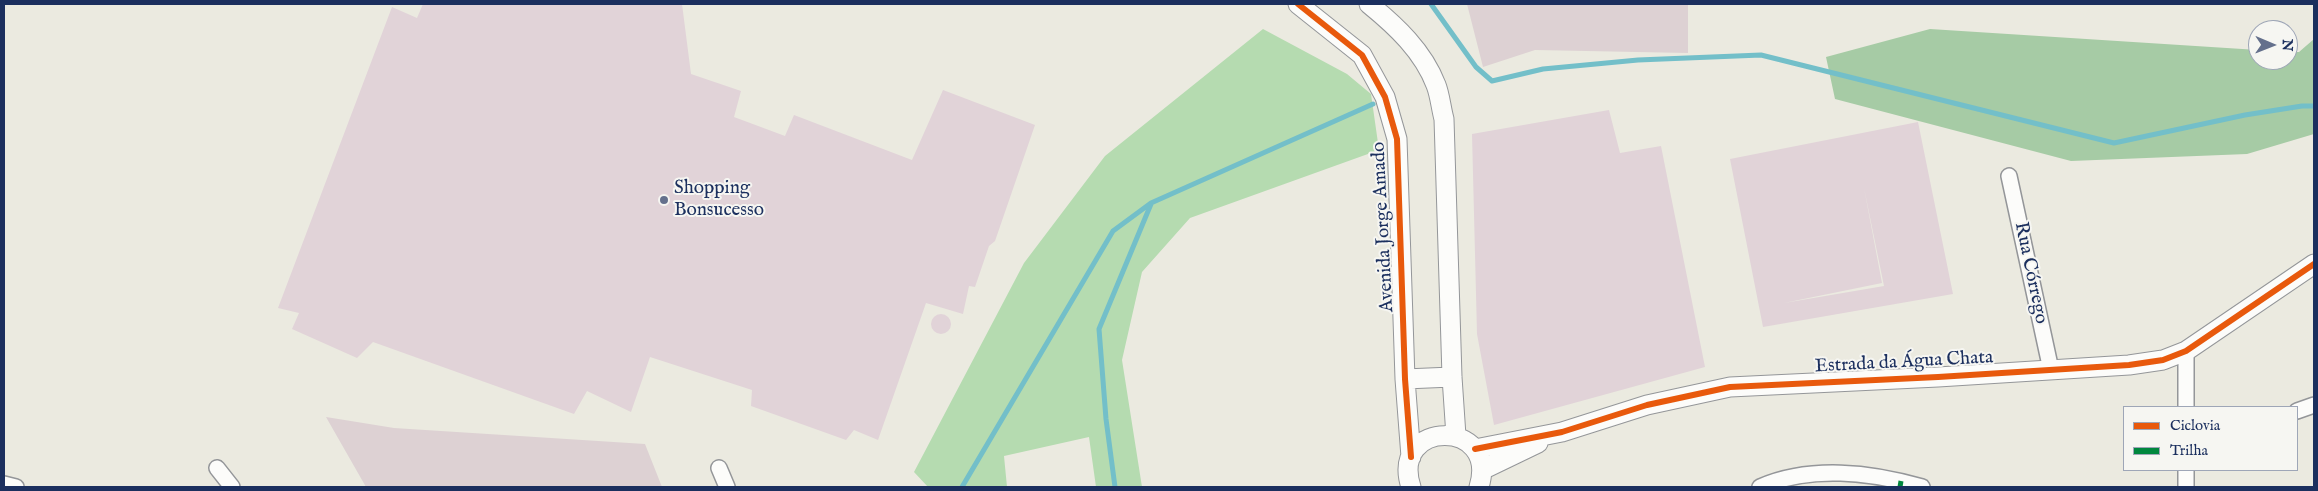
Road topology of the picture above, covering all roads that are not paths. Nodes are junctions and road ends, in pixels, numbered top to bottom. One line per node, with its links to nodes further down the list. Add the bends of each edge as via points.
1 (1298, 4): 8 (street, Avenida Jorge Amado, via 1362,55 1384,97 1397,139)
2 (1370, 4): 7 (street, via 1418,52 1436,85 1444,119)
3 (2009, 176): 6 (street, Rua Córrego)
4 (2314, 264): 5 (street, Estrada da Água Chata)
5 (2186, 351): 6 (street, Estrada da Água Chata, via 2163,360 2129,365); 10 (street)
6 (2050, 370): 12 (street, Estrada da Água Chata, via 1730,387 1648,405)
7 (1452, 377): 8 (street); 13 (street)
8 (1405, 379): 15 (street, Avenida Jorge Amado)
9 (2314, 405): 11 (street)
10 (2186, 406)
11 (2298, 411)
12 (1562, 432): 14 (street, Estrada da Água Chata); 19 (street, Estrada da Água Chata)
13 (1456, 436): 14 (street); 15 (street, via 1434,436 1417,448)
14 (1475, 449): 19 (street, via 1480,459)
15 (1411, 457): 21 (street, Avenida Jorge Amado)
16 (217, 468): 23 (street)
17 (719, 468): 24 (street)
18 (2186, 471): 27 (street)
19 (1482, 481)
20 (4, 484): 22 (street)
21 (1405, 484)
22 (16, 487)
23 (232, 487)
24 (727, 487)
25 (1760, 487): 26 (street, via 1792,477 1859,474)
26 (1922, 487)
27 (2186, 487)

